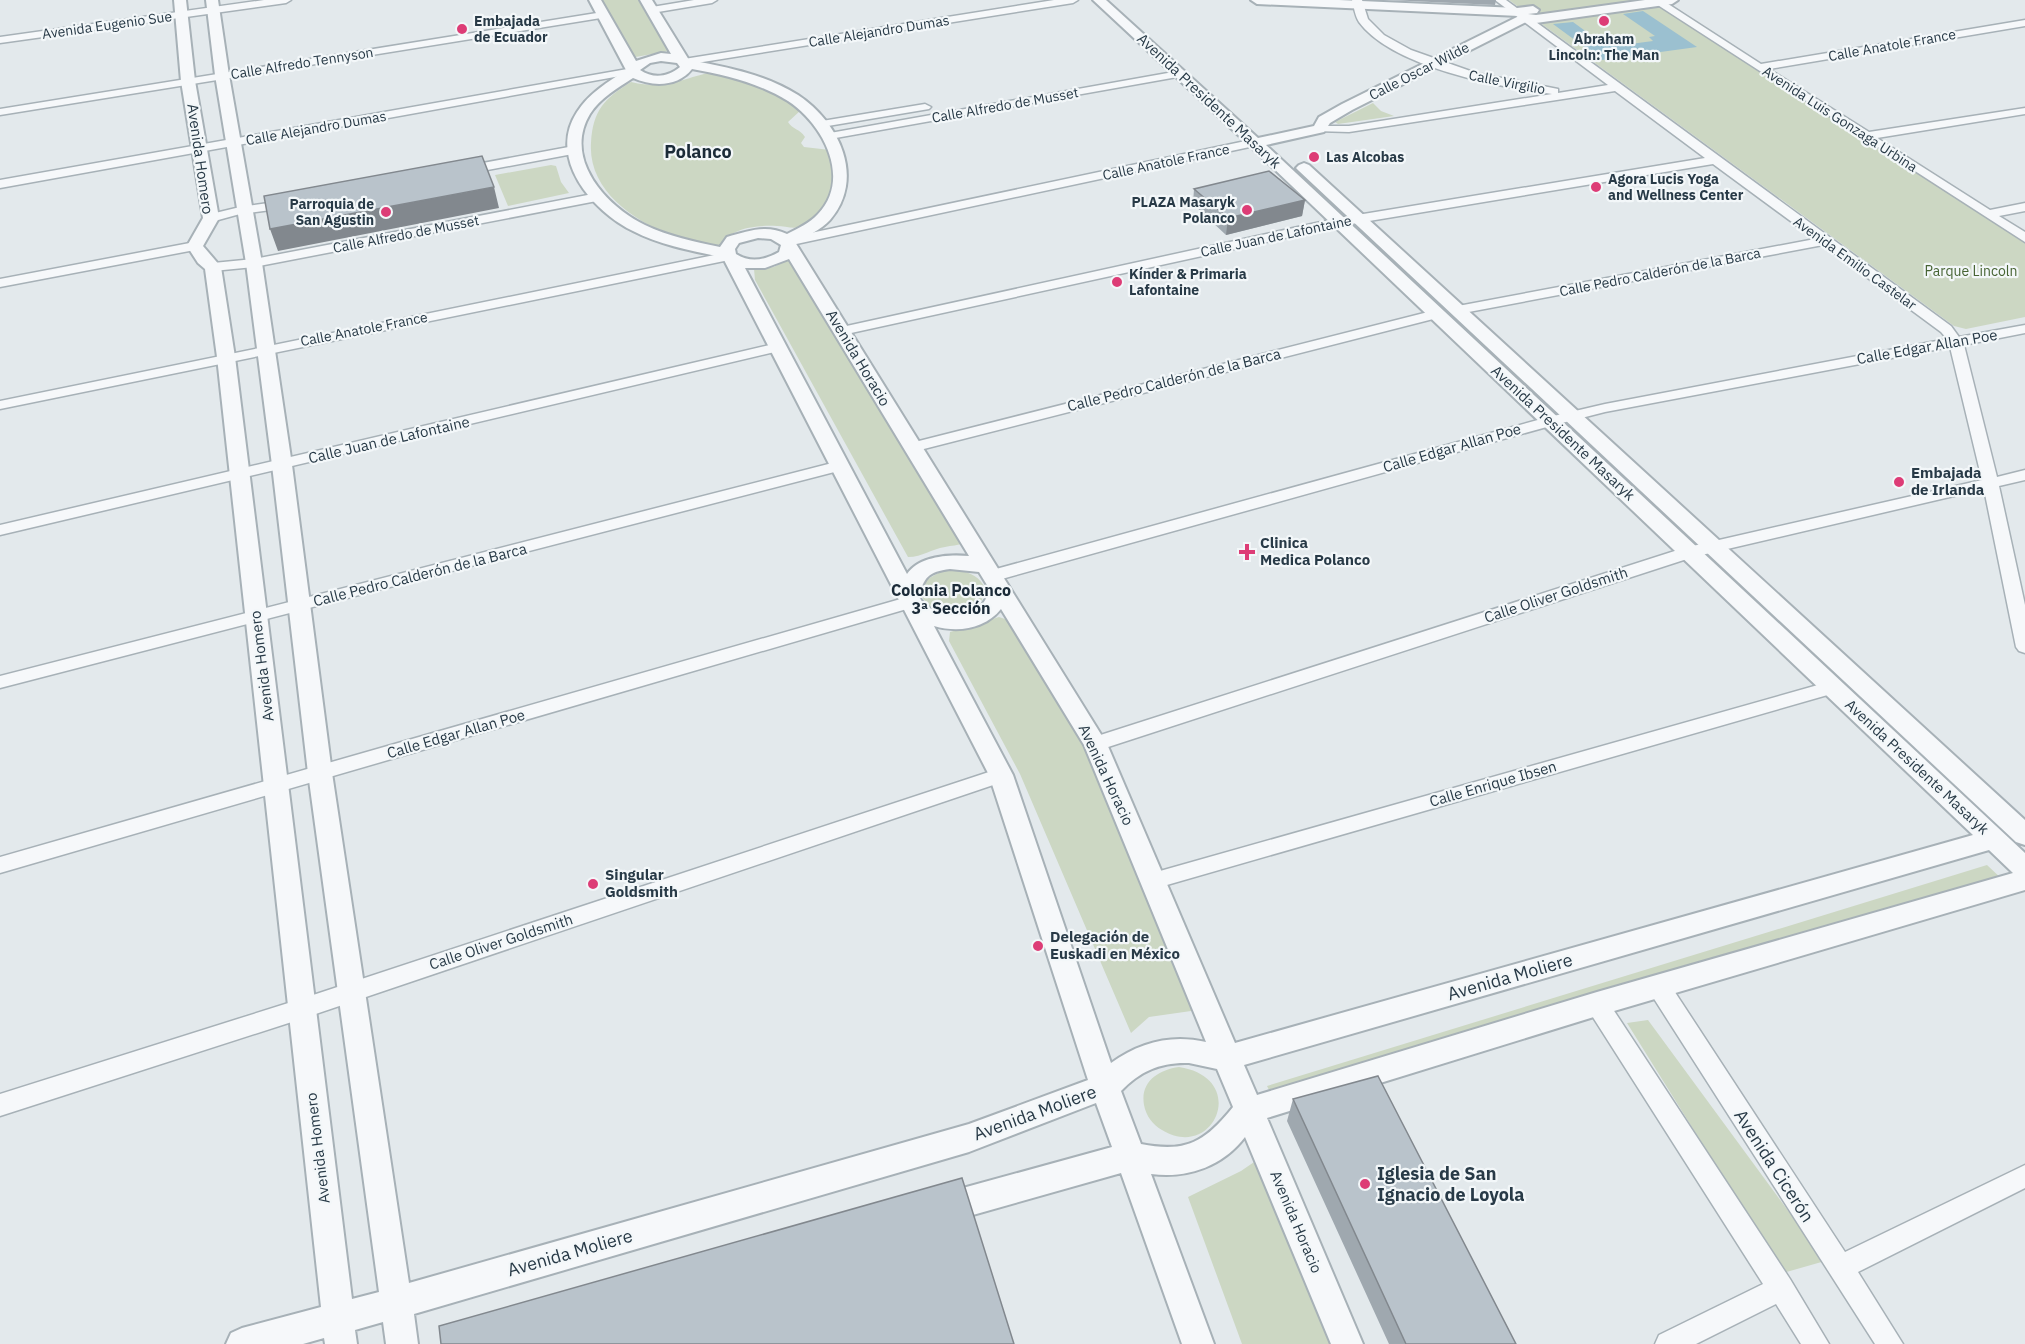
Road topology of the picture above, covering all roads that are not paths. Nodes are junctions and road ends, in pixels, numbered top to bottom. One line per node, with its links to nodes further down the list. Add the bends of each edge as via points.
1 (286, 0): 13 (street, Avenida Eugenio Sue)
2 (595, 0): 16 (street)
3 (712, 0): 14 (street)
4 (1073, 0): 20 (street, Calle Alejandro Dumas)
5 (1099, 0): 23 (street, Avenida Presidente Masaryk)
6 (1118, 0): 36 (street, Avenida Presidente Masaryk)
7 (1257, 0): 12 (street)
8 (1500, 0): 17 (street, Avenida Emilio Castelar)
9 (1600, 0): 17 (street)
10 (1672, 0): 11 (street)
11 (1656, 1): 17 (street, via 1536,19); 22 (street, Avenida Luis Gonzaga Urbina)
12 (1357, 2): 17 (street); 21 (street, Calle Virgilio, via 1362,19 1380,36 1403,51)
13 (212, 5): 15 (street, Avenida Eugenio Sue); 25 (street)
14 (649, 5): 20 (street)
15 (181, 7): 19 (street, Avenida Eugenio Sue); 26 (street, Avenida Homero)
16 (603, 15): 24 (street); 25 (street, Calle Alfredo Tennyson)
17 (1520, 15): 21 (street, Calle Oscar Wilde); 27 (street, Avenida Emilio Castelar)
18 (2025, 23): 22 (street, Calle Anatole France)
19 (0, 40)
20 (684, 62): 24 (street, via 669,57 653,58 640,62); 24 (street, via 687,67 681,74 666,79 644,79); 34 (street, via 776,88 808,109)
21 (1436, 64): 28 (street, Calle Virgilio, via 1503,83); 33 (street, Calle Oscar Wilde, via 1324,120)
22 (1760, 68): 35 (street, Avenida Luis Gonzaga Urbina)
23 (1174, 69): 29 (street, Calle Alfredo de Musset); 34 (street, Calle Alfredo de Musset); 38 (street, Avenida Presidente Masaryk)
24 (633, 71): 37 (street, Calle Alejandro Dumas); 40 (street, via 605,90 579,120)
25 (222, 75): 26 (street, Calle Alfredo Tennyson); 37 (street)
26 (188, 81): 32 (street, Calle Alfredo Tennyson); 39 (street, Avenida Homero)
27 (1619, 87): 28 (street, Calle Anatole France); 41 (street, Avenida Emilio Castelar)
28 (1579, 93): 33 (street, Calle Anatole France, via 1349,129)
29 (972, 98)
30 (937, 104): 34 (street, Calle Alfredo de Musset)
31 (2025, 111): 35 (street)
32 (0, 112)
33 (1319, 129): 36 (street, Calle Anatole France)
34 (826, 130): 54 (street, via 842,172 839,191 823,218)
35 (1868, 136): 48 (street, Avenida Luis Gonzaga Urbina)
36 (1270, 138): 38 (street, Calle Anatole France); 50 (street, Avenida Presidente Masaryk)
37 (236, 143): 39 (street, Calle Alejandro Dumas); 47 (street)
38 (1255, 143): 51 (street, Avenida Presidente Masaryk); 54 (street, Calle Anatole France)
39 (201, 149): 43 (street, Calle Alejandro Dumas); 49 (street, Avenida Homero)
40 (574, 150): 42 (street); 44 (street, via 582,174)
41 (1715, 160): 50 (street, Calle Juan de Lafontaine); 53 (street, Avenida Emilio Castelar)
42 (446, 174)
43 (0, 184)
44 (598, 197): 56 (street, via 616,215 639,228); 57 (street, Calle Alfredo de Musset)
45 (305, 201): 47 (street)
46 (2025, 207): 48 (street)
47 (247, 212): 49 (street, via 227,212); 57 (street)
48 (1988, 214): 52 (street, Avenida Luis Gonzaga Urbina)
49 (211, 218): 55 (street, Avenida Homero)
50 (1360, 218): 51 (street, Calle Juan de Lafontaine); 60 (street, Avenida Presidente Masaryk)
51 (1339, 222): 61 (street, Avenida Presidente Masaryk); 63 (street, Calle Juan de Lafontaine)
52 (2025, 237)
53 (1826, 241): 60 (street, Calle Pedro Calderón de la Barca); 64 (street, Avenida Emilio Castelar, via 1946,328)
54 (787, 242): 56 (street, via 786,254 765,263 748,264); 56 (street, via 774,234 748,234 733,240 727,249); 63 (street, Avenida Horacio)
55 (195, 246): 58 (street); 59 (street)
56 (729, 256): 65 (street); 66 (street, Calle Anatole France)
57 (254, 263): 58 (street, Calle Alfredo de Musset); 66 (street)
58 (213, 267): 67 (street, Avenida Homero)
59 (0, 283)
60 (1458, 310): 69 (street, Avenida Presidente Masaryk)
61 (1436, 314): 70 (street, Avenida Presidente Masaryk); 71 (street, Calle Pedro Calderón de la Barca)
62 (2025, 329): 64 (street, Calle Edgar Allan Poe)
63 (842, 332): 71 (street, Avenida Horacio)
64 (1956, 342): 69 (street, Calle Edgar Allan Poe); 76 (street, Avenida Emilio Castelar)
65 (778, 347): 72 (street, Calle Juan de Lafontaine); 73 (street)
66 (265, 349): 67 (street, Calle Anatole France); 72 (street)
67 (226, 357): 68 (street, Calle Anatole France); 74 (street, Avenida Homero)
68 (0, 405)
69 (1571, 416): 70 (street, Calle Edgar Allan Poe); 78 (street, Avenida Presidente Masaryk)
70 (1550, 420): 78 (street, Avenida Presidente Masaryk); 79 (street, Calle Edgar Allan Poe)
71 (912, 447): 79 (street, Avenida Horacio)
72 (282, 465): 74 (street, Calle Juan de Lafontaine); 81 (street)
73 (840, 466): 80 (street); 81 (street, Calle Pedro Calderón de la Barca)
74 (239, 475): 77 (street, Calle Juan de Lafontaine); 82 (street, Avenida Homero)
75 (2025, 475): 76 (street, Calle Oliver Goldsmith)
76 (1991, 483): 78 (street, Calle Oliver Goldsmith); 83 (street, Avenida Emilio Castelar)
77 (0, 530)
78 (1701, 550): 85 (street, Avenida Presidente Masaryk); 86 (street, Calle Oliver Goldsmith); 90 (street, Avenida Presidente Masaryk)
79 (992, 578): 80 (street, via 958,561 933,565 914,578 910,586); 80 (street, via 996,602 971,620 945,622 929,618); 86 (street, Avenida Horacio)
80 (912, 602): 87 (street, Calle Edgar Allan Poe); 88 (street)
81 (299, 606): 82 (street, Calle Pedro Calderón de la Barca); 87 (street)
82 (256, 616): 84 (street, Calle Pedro Calderón de la Barca); 89 (street, Avenida Homero)
83 (2025, 647)
84 (0, 682)
85 (1832, 687): 90 (street, Avenida Presidente Masaryk); 95 (street, Calle Enrique Ibsen)
86 (1095, 744): 95 (street, Avenida Horacio)
87 (320, 773): 89 (street, Calle Edgar Allan Poe); 97 (street)
88 (1000, 775): 97 (street, Calle Oliver Goldsmith); 101 (street)
89 (276, 785): 92 (street, Calle Edgar Allan Poe); 99 (street, Avenida Homero)
90 (2007, 824): 91 (street, Avenida Presidente Masaryk); 93 (street, Avenida Presidente Masaryk); 100 (street, Avenida Moliere)
91 (2025, 835)
92 (0, 865)
93 (2025, 869)
94 (2025, 880): 96 (street)
95 (1153, 881): 100 (street, Avenida Horacio)
96 (1659, 987): 98 (street); 107 (street, Avenida Cicerón)
97 (350, 992): 99 (street, Calle Oliver Goldsmith); 109 (street)
98 (1597, 1004): 103 (street); 108 (street)
99 (301, 1008): 102 (street, Calle Oliver Goldsmith); 110 (street, Avenida Homero)
100 (1226, 1058): 101 (street, Avenida Moliere, via 1188,1051 1154,1054 1122,1070); 103 (street, Avenida Horacio)
101 (1106, 1087): 104 (street); 109 (street, Avenida Moliere, via 969,1138)
102 (0, 1105)
103 (1248, 1111): 104 (street, via 1224,1140 1196,1157 1158,1162); 114 (street, Avenida Horacio)
104 (1131, 1156): 106 (street); 113 (street)
105 (2025, 1176): 107 (street)
106 (917, 1215)
107 (1840, 1268): 117 (street, Avenida Cicerón)
108 (1781, 1288): 115 (street); 116 (street)
109 (396, 1303): 110 (street, Avenida Moliere); 112 (street)
110 (339, 1331): 111 (street, Avenida Moliere)
111 (242, 1344)
112 (402, 1344)
113 (1198, 1344)
114 (1347, 1344)
115 (1668, 1344)
116 (1816, 1344)
117 (1890, 1344)

